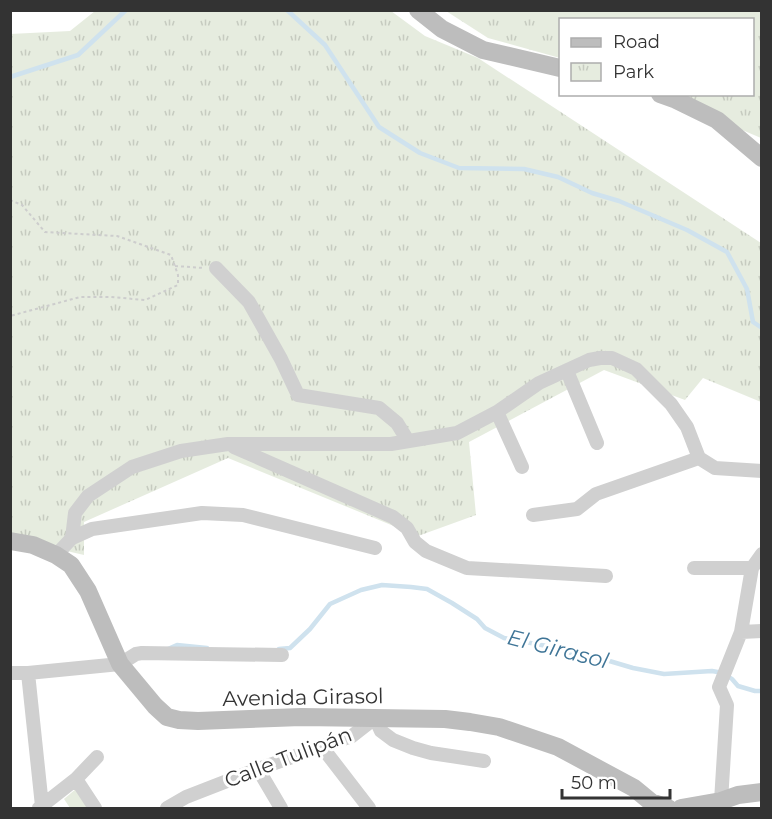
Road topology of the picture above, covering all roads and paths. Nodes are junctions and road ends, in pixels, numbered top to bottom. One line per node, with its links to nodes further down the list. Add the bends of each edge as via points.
1 (418, 10): 2 (street, via 483,50)
2 (559, 68)
3 (666, 96): 4 (street, via 717,120)
4 (762, 158)
5 (10, 200): 6 (path, via 22,205 45,232 117,236 171,255)
6 (175, 266): 7 (path); 8 (path, via 178,285 145,300 80,297)
7 (216, 268): 11 (street, via 249,302 298,395 379,408 397,423)
8 (10, 316)
9 (567, 371): 10 (street); 12 (street); 14 (street, via 600,358 612,358 636,369 671,404 687,428)
10 (497, 412): 11 (street, via 457,433); 15 (street)
11 (408, 441): 13 (street)
12 (597, 443)
13 (228, 444): 18 (street, via 181,451 132,467 88,496 75,513); 25 (street, via 393,517 426,551 467,568)
14 (699, 458): 16 (street, via 715,468); 17 (street, via 596,494 577,509)
15 (522, 467)
16 (762, 471)
17 (533, 515)
18 (72, 538): 20 (street, via 92,529 202,513 243,515); 22 (street)
19 (10, 541): 22 (street, Avenida Girasol)
20 (375, 548)
21 (762, 554): 24 (street)
22 (57, 555): 31 (street, Avenida Girasol, via 71,565 88,591)
23 (694, 568): 24 (street)
24 (752, 568): 27 (street)
25 (606, 576)
26 (762, 596): 27 (street)
27 (746, 603): 29 (street)
28 (762, 631): 29 (street)
29 (741, 632): 42 (street, via 718,687 727,705)
30 (282, 655): 31 (street, via 142,653)
31 (120, 664): 32 (street); 34 (street, Avenida Girasol, via 155,706 167,717 179,720)
32 (28, 673): 33 (street); 44 (street)
33 (10, 674)
34 (375, 718): 35 (street, Calle Tulipán, via 352,736); 37 (street, via 381,731 412,748); 40 (street, Avenida Girasol, via 445,719 499,727 558,747)
35 (322, 747): 38 (street, Calle Tulipán); 48 (street)
36 (97, 758): 39 (street)
37 (484, 761)
38 (258, 769): 43 (street, Calle Tulipán); 47 (street)
39 (76, 779): 44 (street); 45 (street)
40 (634, 788): 49 (street); 50 (street, Avenida Girasol, via 651,802)
41 (762, 792): 42 (street)
42 (722, 801): 51 (street)
43 (189, 803): 46 (street, Calle Tulipán)
44 (41, 806)
45 (95, 808)
46 (167, 808)
47 (280, 808)
48 (369, 808)
49 (639, 808)
50 (668, 808)
51 (681, 808)

